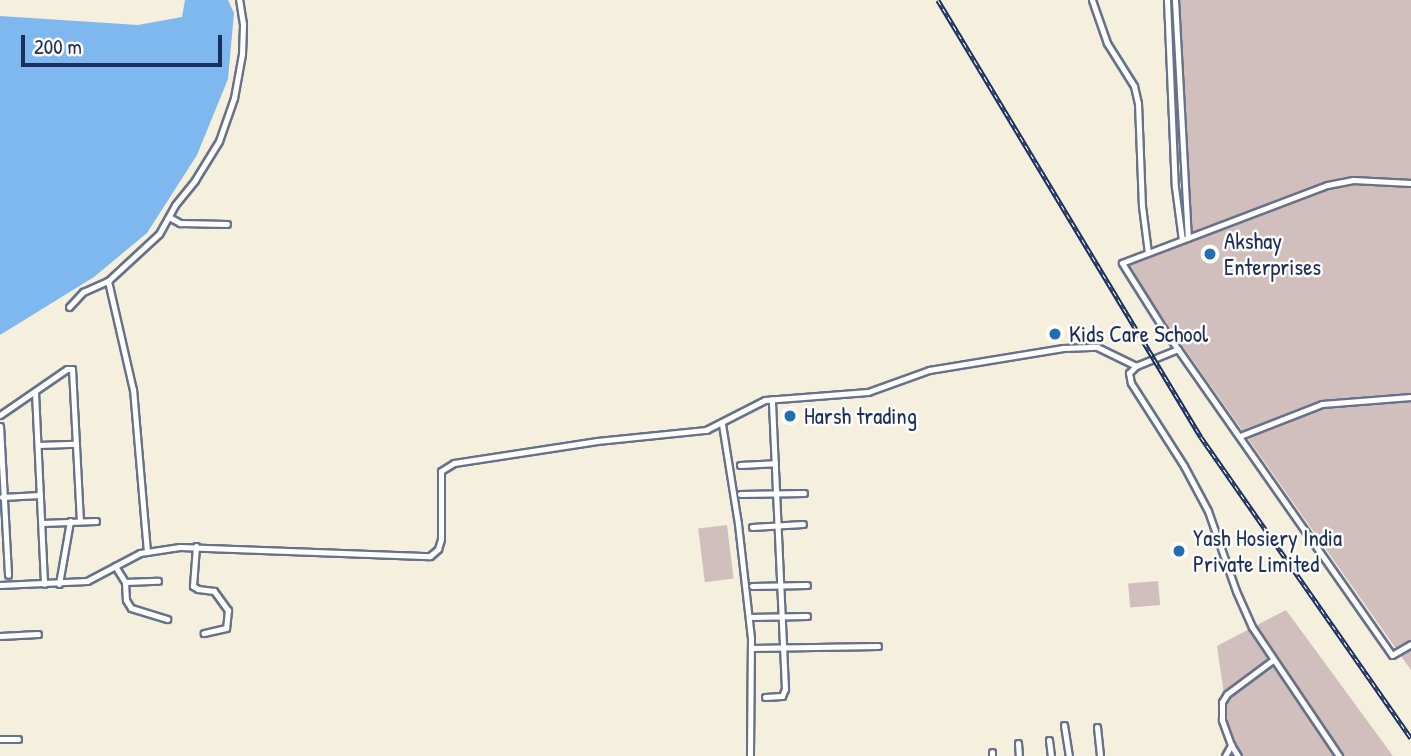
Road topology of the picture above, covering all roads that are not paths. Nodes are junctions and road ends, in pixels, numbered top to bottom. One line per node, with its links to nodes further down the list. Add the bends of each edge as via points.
1 (239, 0): 6 (street, via 242,54 228,120 206,164)
2 (1091, 0): 9 (street, via 1138,103)
3 (1167, 0): 8 (street, via 1175,187)
4 (1175, 0): 8 (street)
5 (1411, 183): 8 (street, via 1353,180 1327,185)
6 (169, 217): 7 (street, via 180,223); 10 (street, via 159,234)
7 (227, 224)
8 (1185, 239): 9 (street)
9 (1148, 253): 12 (street, via 1122,264)
10 (108, 281): 11 (street, via 83,292); 39 (street, via 132,390)
11 (69, 307)
12 (1178, 349): 13 (street); 20 (street)
13 (1136, 366): 16 (street, via 1088,346 929,370 868,392); 61 (street, via 1129,373 1131,383 1208,511 1236,591)
14 (35, 392): 17 (street); 21 (street, via 72,369); 22 (street)
15 (1411, 397): 20 (street, via 1322,404)
16 (772, 399): 18 (street, via 758,402); 23 (street)
17 (0, 415)
18 (722, 424): 38 (street, via 706,430 454,463 441,471 440,539 430,556); 52 (street)
19 (0, 426): 29 (street)
20 (1240, 436): 57 (street, via 1392,655)
21 (76, 444): 22 (street); 30 (street)
22 (38, 446): 28 (street)
23 (775, 463): 24 (street); 26 (street)
24 (740, 465)
25 (740, 494): 26 (street)
26 (776, 494): 27 (street); 35 (street)
27 (804, 494)
28 (40, 495): 29 (street); 33 (street)
29 (2, 497): 37 (street)
30 (80, 520): 31 (street); 32 (street)
31 (70, 521): 33 (street); 45 (street)
32 (96, 521)
33 (42, 523): 44 (street)
34 (803, 524): 35 (street)
35 (778, 526): 36 (street); 48 (street)
36 (752, 527)
37 (2, 533): 41 (street)
38 (196, 546): 39 (street); 55 (street, via 193,586 214,591 228,610 226,628)
39 (147, 552): 40 (street)
40 (115, 566): 43 (street); 45 (street, via 87,581)
41 (8, 575)
42 (158, 581): 43 (street)
43 (125, 582): 53 (street, via 131,608)
44 (44, 584): 45 (street); 46 (street)
45 (60, 584)
46 (0, 585)
47 (752, 586): 48 (street)
48 (780, 586): 49 (street); 50 (street)
49 (807, 586)
50 (782, 616): 51 (street); 52 (street); 59 (street)
51 (807, 616)
52 (749, 617): 60 (street)
53 (167, 619)
54 (38, 634): 56 (street)
55 (204, 634)
56 (0, 636)
57 (1411, 644)
58 (878, 646): 59 (street)
59 (783, 647): 60 (street); 62 (street, via 784,694)
60 (751, 648): 70 (street)
61 (1273, 660): 69 (street, via 1227,694 1223,702 1222,720); 77 (street)
62 (765, 697)
63 (1065, 725): 73 (street)
64 (1097, 727): 74 (street)
65 (0, 739): 66 (street)
66 (18, 739)
67 (1049, 740): 72 (street)
68 (1018, 743): 71 (street)
69 (1231, 746): 75 (street); 76 (street)
70 (750, 756)
71 (1019, 756)
72 (1051, 756)
73 (1069, 756)
74 (1100, 756)
75 (1225, 756)
76 (1238, 756)
77 (1339, 756)

